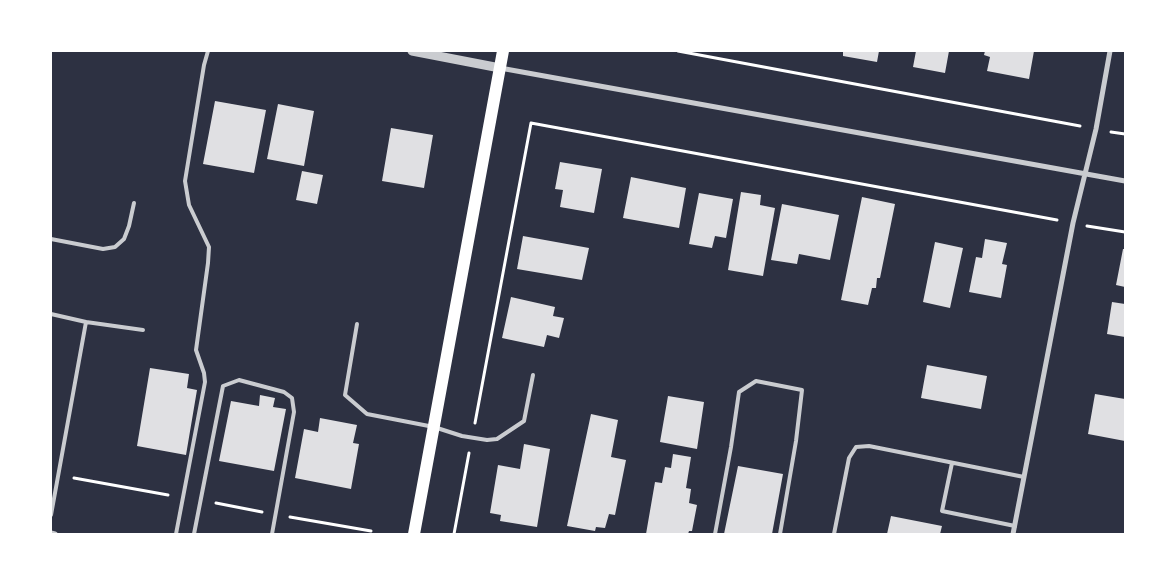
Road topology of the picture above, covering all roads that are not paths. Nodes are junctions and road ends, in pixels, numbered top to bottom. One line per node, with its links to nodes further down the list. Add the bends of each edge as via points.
1 (208, 51): 20 (lane, via 185,182 189,205 209,247 196,350 205,382)
2 (412, 51): 5 (street)
3 (503, 51): 5 (main road)
4 (1110, 51): 6 (street)
5 (500, 68): 6 (street); 15 (main road)
6 (1084, 174): 7 (street); 17 (street)
7 (1125, 182)
8 (134, 203): 9 (lane, via 130,226 124,239 115,247 103,250)
9 (51, 239)
10 (51, 314): 11 (lane)
11 (86, 322): 13 (lane); 18 (lane)
12 (358, 324): 15 (lane, via 345,394 367,414)
13 (143, 330)
14 (533, 375): 15 (lane, via 524,421 497,438 472,438)
15 (434, 427): 23 (main road)
16 (952, 463): 17 (lane); 19 (lane, via 942,511); 26 (lane, via 869,446 856,447 849,458)
17 (1024, 477): 19 (street)
18 (51, 515)
19 (1015, 526): 27 (street)
20 (176, 534)
21 (194, 534): 22 (lane, via 223,386 239,380 284,392 292,398 294,412)
22 (272, 534)
23 (414, 534)
24 (715, 534): 25 (lane, via 739,392 756,382 802,390)
25 (780, 534)
26 (834, 534)
27 (1013, 534)

